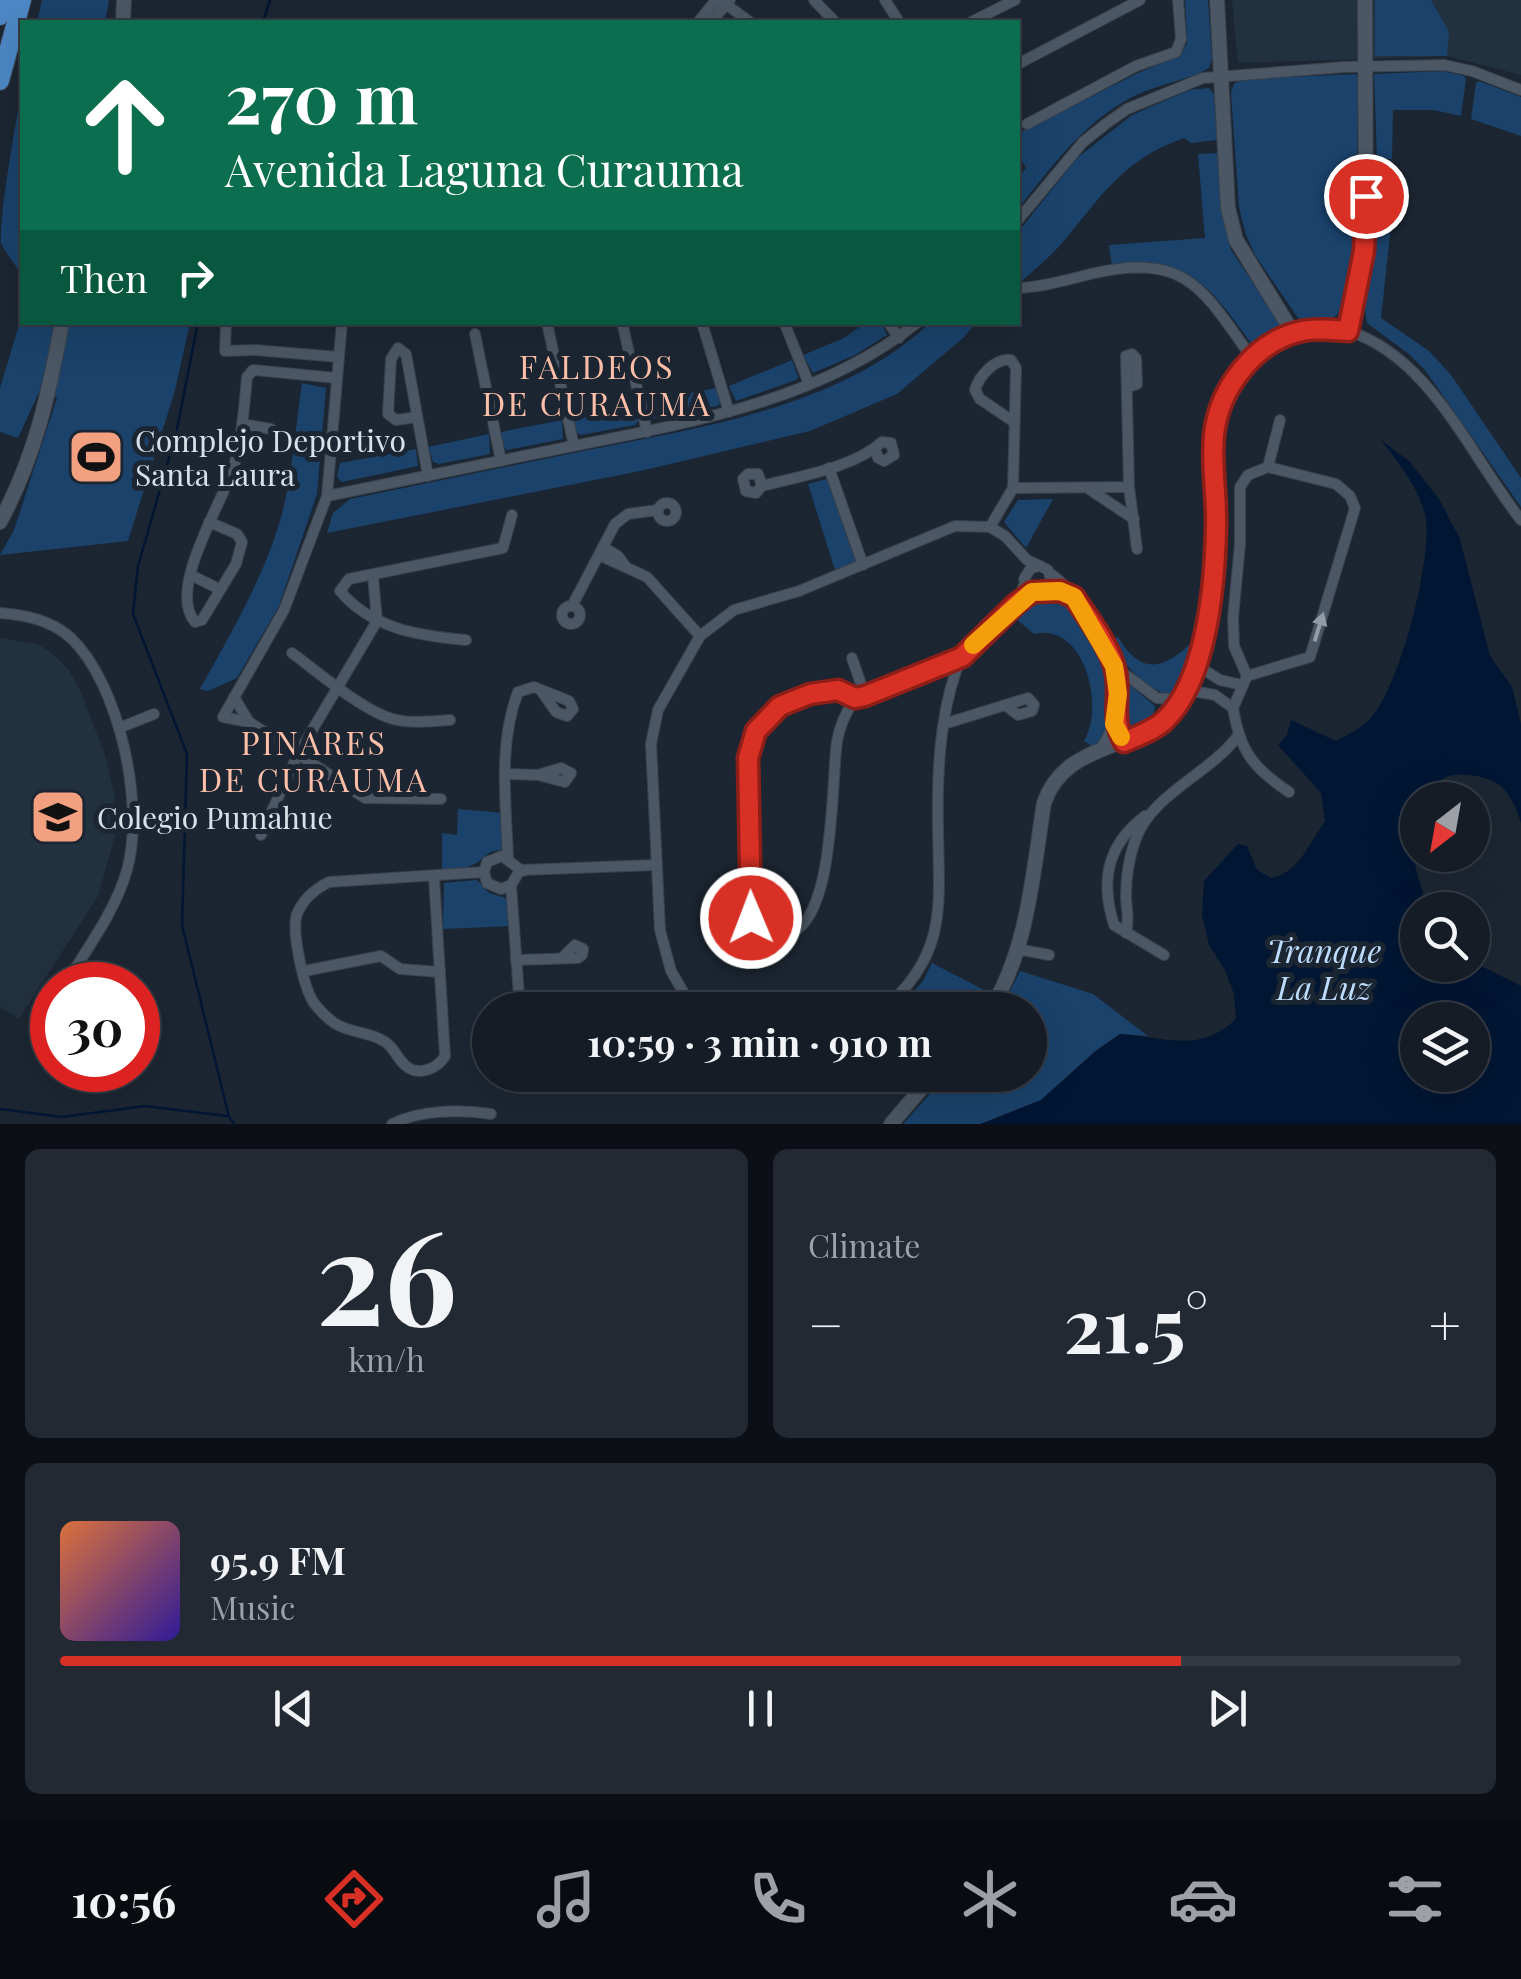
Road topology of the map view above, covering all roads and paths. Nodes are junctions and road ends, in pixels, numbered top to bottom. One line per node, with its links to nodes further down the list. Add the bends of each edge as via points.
1 (4, 0): 10 (highway)
2 (22, 0): 18 (highway)
3 (814, 0): 13 (street)
4 (1015, 0): 14 (street)
5 (1140, 0): 15 (street)
6 (1178, 0): 20 (street, via 1176,52)
7 (1217, 0): 17 (street)
8 (1365, 0): 16 (street)
9 (723, 1): 11 (street); 12 (street)
10 (0, 16)
11 (700, 20)
12 (747, 20)
13 (833, 20)
14 (975, 20)
15 (1020, 63)
16 (1365, 66): 17 (street); 19 (street, via 1444,65); 23 (street, via 1366,227)
17 (1220, 76): 21 (street, via 1128,108 1073,153); 36 (street, via 1236,240)
18 (0, 81)
19 (1521, 90)
20 (1027, 124)
21 (1020, 218)
22 (1020, 288): 43 (street, via 1132,267 1176,273 1213,302)
23 (1354, 305): 33 (street); 34 (street); 39 (street)
24 (61, 325): 71 (street, via 47,408)
25 (226, 325): 42 (street, via 225,351)
26 (342, 325): 42 (street)
27 (547, 325): 54 (street)
28 (623, 325): 53 (street)
29 (703, 325): 47 (street)
30 (785, 325): 45 (street)
31 (890, 325): 37 (street)
32 (914, 325): 37 (street)
33 (1324, 330): 34 (street); 36 (street)
34 (1348, 331): 39 (street)
35 (475, 334): 56 (street)
36 (1294, 334): 43 (street)
37 (899, 338): 45 (street)
38 (416, 340): 41 (street)
39 (1372, 342): 70 (street, via 1420,376)
40 (378, 347): 41 (street)
41 (399, 350): 48 (street); 48 (street, via 387,389 388,414 396,420)
42 (339, 357): 44 (street)
43 (1252, 358): 95 (street, via 1228,390 1216,426 1216,529)
44 (337, 378): 51 (street, via 253,370); 66 (street)
45 (808, 384): 47 (street)
46 (1128, 388): 63 (street)
47 (729, 412): 53 (street)
48 (417, 417): 60 (street)
49 (1280, 420): 57 (street)
50 (1014, 422): 50 (street, via 1016,368 1004,358 975,390); 64 (street)
51 (242, 424): 52 (street); 59 (street)
52 (270, 429)
53 (647, 432): 54 (street)
54 (574, 446): 56 (street)
55 (876, 448): 58 (street)
56 (501, 461): 60 (street)
57 (1268, 467): 96 (street, via 1248,475 1240,487 1233,618); 96 (street, one-way to 57, via 1310,657 1355,508 1336,484)
58 (829, 468): 62 (street); 77 (street)
59 (232, 472): 61 (street); 72 (street)
60 (428, 476): 66 (street)
61 (262, 482)
62 (762, 486)
63 (1129, 487): 65 (street); 69 (street)
64 (1012, 488): 65 (street); 73 (street)
65 (1088, 489): 69 (street)
66 (327, 496): 100 (street, via 284,610)
67 (658, 510): 76 (street, via 628,514)
68 (512, 515): 81 (street, via 502,548)
69 (1134, 519): 75 (street)
70 (1521, 520)
71 (0, 522)
72 (210, 522): 80 (street); 83 (street, via 242,542)
73 (990, 526): 74 (street); 77 (street, via 954,526)
74 (1006, 536): 78 (street); 82 (street)
75 (1137, 549)
76 (601, 551): 86 (street); 89 (street, via 647,577)
77 (863, 565): 89 (street, via 734,610)
78 (1040, 566): 79 (street); 82 (street, via 1031,568)
79 (1050, 574): 84 (street); 85 (street)
80 (192, 575): 83 (street); 83 (street, via 186,598 195,622)
81 (373, 576): 88 (street); 88 (street, via 349,579 340,590)
82 (1027, 583): 84 (street); 92 (street, via 1016,604)
83 (219, 589)
84 (1047, 590): 85 (street)
85 (1074, 597): 94 (street)
86 (572, 606)
87 (0, 612): 111 (street, via 51,624 70,638 96,673)
88 (377, 622): 90 (street); 97 (street)
89 (700, 636): 123 (street, via 658,710 651,744)
90 (466, 640)
91 (292, 652): 97 (street)
92 (962, 657): 101 (street); 108 (street)
93 (852, 658): 101 (street)
94 (1114, 666): 102 (street); 109 (street)
95 (1198, 666): 96 (street, via 1220,680); 99 (street)
96 (1245, 681): 104 (street)
97 (340, 689): 106 (street, via 388,718); 115 (street)
98 (542, 692): 116 (street, via 518,692)
99 (1184, 695): 102 (street); 104 (street, via 1215,696); 110 (street)
100 (234, 697): 107 (street); 107 (street, via 223,718)
101 (860, 697): 101 (street, via 838,690 810,694 780,706 752,739 751,918 770,934 801,928 817,898 826,868 838,736 844,714)
102 (1158, 698): 110 (street)
103 (1006, 705): 108 (street)
104 (1233, 708): 112 (street)
105 (154, 714): 111 (street)
106 (450, 720)
107 (248, 722): 115 (street)
108 (944, 724): 139 (street, via 935,928 919,970)
109 (1114, 724): 113 (street); 114 (street)
110 (1159, 725): 113 (street)
111 (119, 728): 134 (street, via 134,810 127,870)
112 (1238, 737): 118 (street, via 1265,776); 120 (street)
113 (1124, 742): 114 (street)
114 (1099, 751): 129 (street, via 1064,771 1047,795)
115 (298, 754): 119 (street, via 365,798); 121 (street)
116 (505, 774): 117 (street); 122 (street)
117 (538, 775)
118 (1289, 792)
119 (441, 799)
120 (1146, 815): 128 (street, via 1127,878); 128 (street, via 1111,854 1108,906 1114,926)
121 (261, 834)
122 (508, 858): 124 (street); 125 (street, via 492,858)
123 (656, 865): 124 (street); 138 (street, via 660,930)
124 (526, 870): 127 (street)
125 (484, 872): 126 (street); 127 (street, via 491,886)
126 (434, 876): 135 (street, via 329,882 314,890 294,932); 136 (street)
127 (511, 886): 133 (street)
128 (1126, 933): 131 (street)
129 (1017, 948): 130 (street); 140 (street)
130 (1049, 955)
131 (1164, 955)
132 (562, 958): 133 (street)
133 (516, 960): 137 (street)
134 (79, 962)
135 (304, 971): 136 (street, via 380,956 400,970); 136 (street, via 312,1002 335,1024 383,1040 414,1070 431,1070 445,1056)
136 (440, 972)
137 (519, 992)
138 (683, 992)
139 (899, 992)
140 (1000, 992)
141 (918, 1092): 144 (street)
142 (491, 1114): 143 (street, via 444,1112)
143 (399, 1122)
144 (891, 1124)

